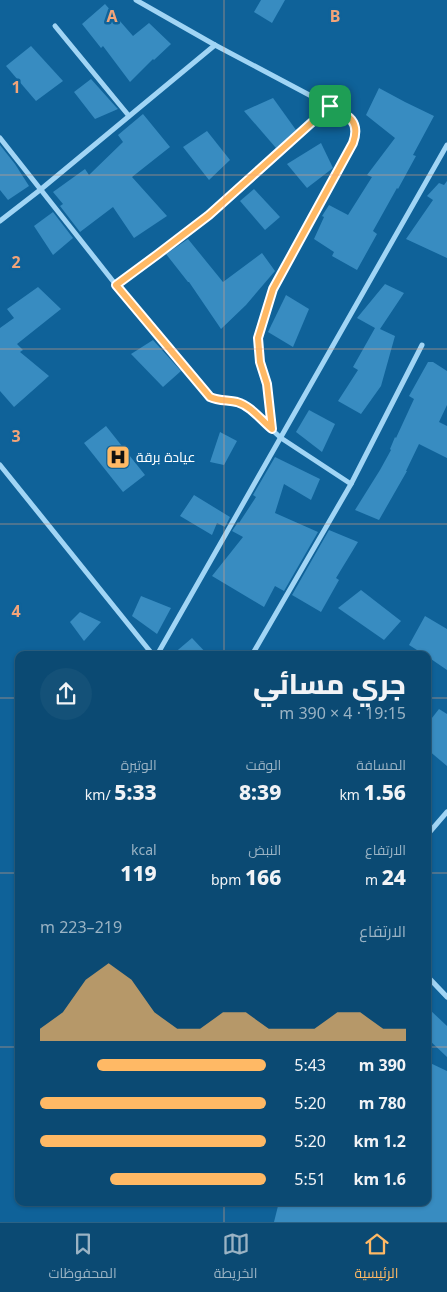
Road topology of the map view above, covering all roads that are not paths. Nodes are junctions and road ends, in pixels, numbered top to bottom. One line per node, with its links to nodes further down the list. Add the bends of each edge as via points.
1 (136, 0): 3 (street)
2 (55, 26): 5 (street)
3 (215, 45): 4 (street); 5 (street)
4 (330, 106): 10 (street, via 209,215); 12 (street, via 348,115 356,134 273,289 258,338)
5 (129, 116): 8 (street)
6 (0, 138): 8 (street)
7 (447, 145): 13 (street)
8 (40, 190): 9 (street); 10 (street)
9 (0, 221)
10 (116, 285): 12 (street, via 210,397 240,403)
11 (422, 345): 15 (street)
12 (272, 429): 13 (street)
13 (281, 438): 15 (street); 17 (street)
14 (0, 465): 16 (street)
15 (351, 484): 18 (street)
16 (150, 651)
17 (159, 651)
18 (254, 651)
19 (447, 812): 20 (street)
20 (431, 831)
21 (431, 980): 22 (street)
22 (447, 998)

